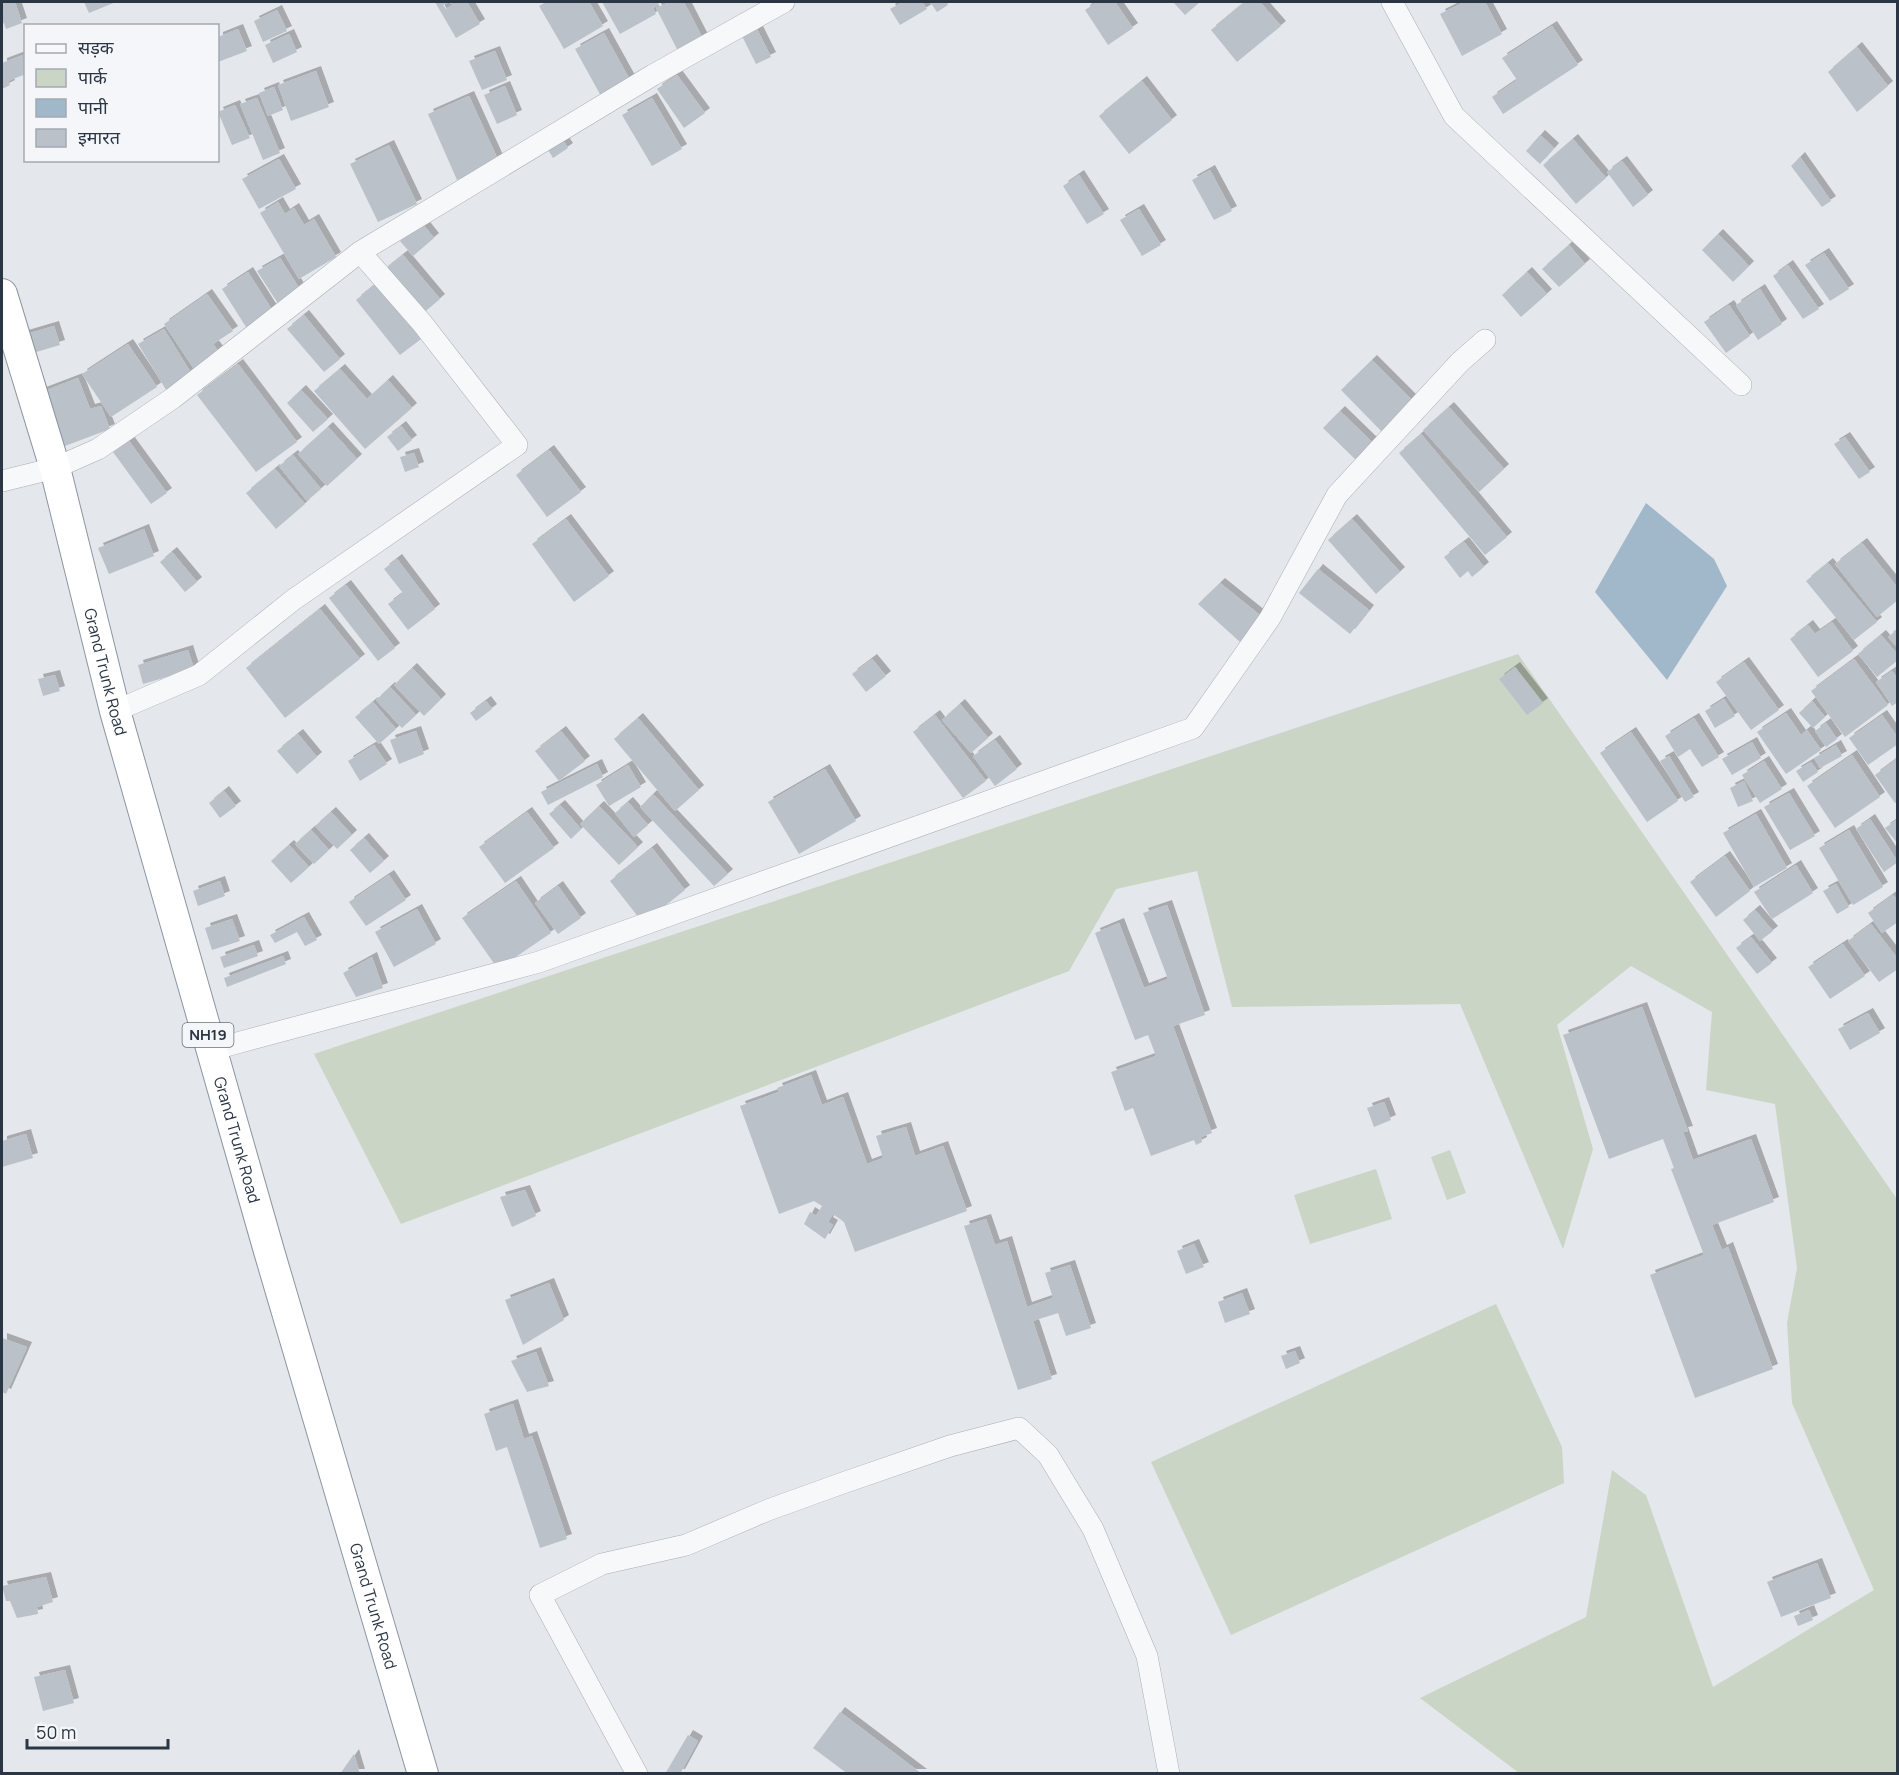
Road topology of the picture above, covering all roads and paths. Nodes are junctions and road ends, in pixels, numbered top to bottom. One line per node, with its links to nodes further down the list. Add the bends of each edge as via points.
1 (784, 2): 3 (street, via 653,75)
2 (1392, 2): 6 (street, via 1454,116)
3 (360, 252): 7 (street, via 173,398 98,449); 9 (street, via 422,323 517,445 293,600 199,675)
4 (2, 294): 7 (highway, Grand Trunk Road / NH19)
5 (1485, 340): 10 (street, via 1337,495 1270,618 1193,728 539,962)
6 (1741, 385)
7 (55, 468): 8 (street); 9 (highway, Grand Trunk Road / NH19)
8 (2, 481)
9 (115, 711): 10 (highway, Grand Trunk Road / NH19)
10 (212, 1052): 11 (highway, Grand Trunk Road / NH19)
11 (423, 1773)
12 (637, 1773): 13 (street, via 540,1595 602,1564 686,1545 840,1484 950,1446 1019,1428 1048,1455 1093,1529 1147,1656)
13 (1169, 1773)

